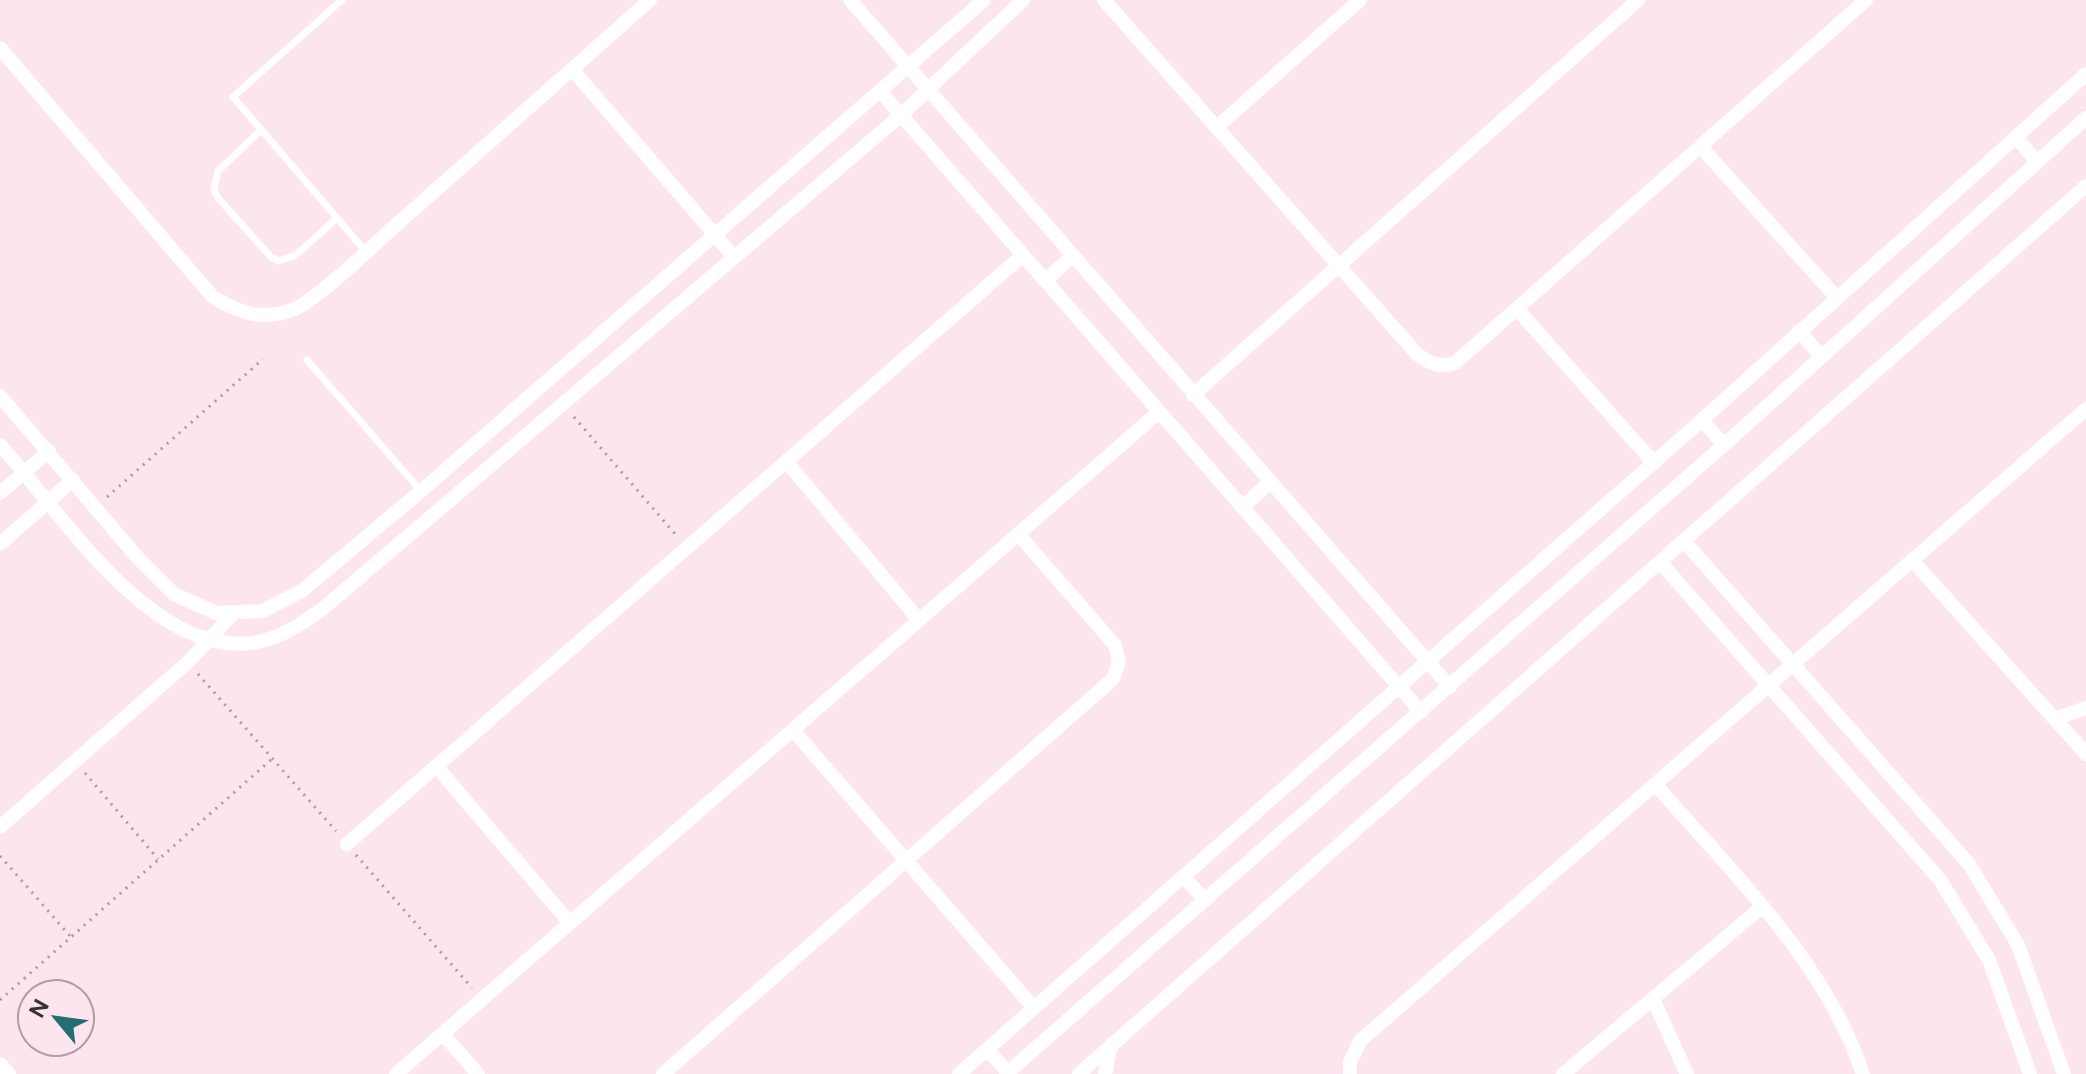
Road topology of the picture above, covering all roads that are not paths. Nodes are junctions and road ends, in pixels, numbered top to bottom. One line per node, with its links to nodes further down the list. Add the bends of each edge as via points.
1 (342, 0): 19 (lane, via 233,95)
2 (649, 0): 12 (street)
3 (850, 0): 11 (street)
4 (984, 0): 11 (street)
5 (1023, 0): 14 (street)
6 (1104, 0): 18 (street)
7 (1360, 0): 18 (street)
8 (1638, 0): 30 (street)
9 (1866, 0): 21 (street)
10 (0, 48): 26 (street, via 212,296 231,308 252,315 296,309)
11 (909, 68): 14 (street); 15 (street)
12 (572, 69): 25 (street); 26 (street)
13 (2086, 74): 20 (street)
14 (928, 91): 16 (street); 28 (street)
15 (881, 92): 16 (street); 25 (street)
16 (901, 115): 27 (street); 29 (street)
17 (2086, 118): 22 (street)
18 (1217, 127): 30 (street)
19 (260, 131): 24 (lane); 24 (lane, via 218,171 218,198 279,261 296,255)
20 (2016, 137): 22 (street); 32 (street)
21 (1701, 147): 32 (street); 33 (street)
22 (2037, 162): 35 (street)
23 (2086, 186): 57 (street)
24 (337, 218): 26 (lane)
25 (716, 236): 29 (street); 42 (street)
26 (366, 252)
27 (1023, 255): 31 (street); 47 (street)
28 (1072, 256): 31 (street); 37 (street)
29 (734, 257): 46 (street)
30 (1339, 265): 33 (street, via 1417,354 1436,365 1455,363); 37 (street)
31 (1045, 281): 40 (street)
32 (1837, 298): 34 (street)
33 (1517, 309): 48 (street)
34 (1799, 331): 35 (street); 41 (street)
35 (1822, 357): 44 (street)
36 (307, 360): 52 (lane)
37 (1193, 395): 51 (street)
38 (0, 396): 45 (street)
39 (2086, 409): 59 (street)
40 (1159, 412): 55 (street); 56 (street)
41 (1702, 420): 44 (street); 48 (street)
42 (483, 439): 46 (street); 52 (street)
43 (0, 445): 49 (street)
44 (1724, 445): 68 (street)
45 (49, 451): 49 (street); 50 (street)
46 (501, 460): 63 (street, via 299,626 270,639)
47 (786, 461): 62 (street); 74 (street)
48 (1653, 462): 64 (street)
49 (25, 472): 53 (street); 54 (street)
50 (73, 480): 54 (street); 61 (street, via 174,594 195,606)
51 (1270, 482): 55 (street); 64 (street)
52 (421, 491): 61 (street, via 303,590 263,611)
53 (0, 493)
54 (50, 500): 58 (street); 63 (street, via 138,600 179,629)
55 (1243, 507): 67 (street)
56 (1018, 534): 62 (street); 78 (street, via 1115,645 1118,671)
57 (1684, 541): 60 (street); 65 (street)
58 (0, 544)
59 (1912, 560): 65 (street); 71 (street)
60 (1660, 562): 66 (street); 86 (street)
61 (232, 615): 63 (street)
62 (919, 620): 72 (street)
63 (210, 640): 76 (street)
64 (1428, 663): 67 (street); 68 (street)
65 (1792, 665): 66 (street); 102 (street, via 1969,864 1995,903 2018,945)
66 (1769, 685): 75 (street); 101 (street, via 1940,880 1967,918 1989,960)
67 (1400, 687): 70 (street); 79 (street)
68 (1450, 687): 70 (street)
69 (2086, 708): 71 (street)
70 (1421, 712): 80 (street)
71 (2057, 718): 73 (street)
72 (793, 730): 78 (street); 82 (street)
73 (2086, 754)
74 (436, 766): 77 (street); 82 (street)
75 (1655, 784): 81 (street); 97 (street, via 1360,1041)
76 (0, 827)
77 (347, 844)
78 (906, 862): 84 (street); 93 (street)
79 (1184, 877): 80 (street); 84 (street)
80 (1205, 900): 89 (street)
81 (1762, 907): 83 (street); 100 (street, via 1822,985)
82 (570, 923): 85 (street)
83 (1653, 999): 98 (street); 99 (street)
84 (1034, 1008): 87 (street)
85 (443, 1034): 91 (street); 92 (street)
86 (1111, 1045): 95 (street); 96 (street)
87 (987, 1050): 89 (street); 94 (street)
88 (0, 1064): 90 (street)
89 (1007, 1073)
90 (9, 1074)
91 (396, 1074)
92 (478, 1074)
93 (663, 1074)
94 (959, 1074)
95 (1079, 1074)
96 (1105, 1074)
97 (1350, 1074)
98 (1563, 1074)
99 (1687, 1074)
100 (1863, 1074)
101 (2030, 1074)
102 (2064, 1074)

